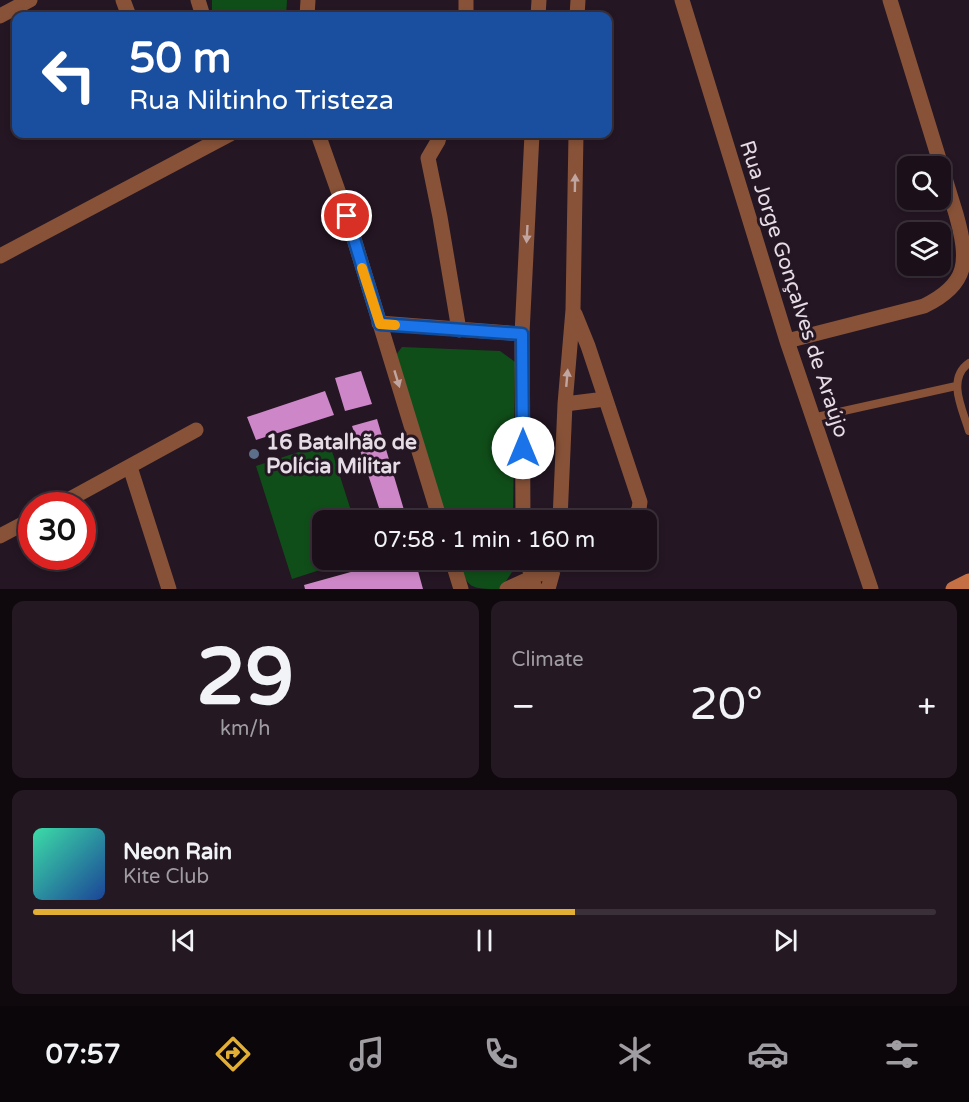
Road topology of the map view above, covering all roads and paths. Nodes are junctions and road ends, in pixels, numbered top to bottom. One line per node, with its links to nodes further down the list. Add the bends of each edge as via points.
1 (30, 0): 4 (street)
2 (682, 0): 15 (street, Rua Jorge Gonçalves de Araújo)
3 (890, 0): 15 (street, via 957,214 967,265 961,282 934,302)
4 (0, 16)
5 (222, 138): 10 (street)
6 (319, 138): 12 (street)
7 (439, 138): 13 (street, via 428,158)
8 (532, 138): 14 (street, one-way to 14)
9 (576, 138): 11 (street, one-way to 9)
10 (0, 256)
11 (573, 310): 18 (street); 19 (street, one-way to 11)
12 (380, 324): 13 (street); 25 (street, one-way to 25)
13 (459, 330): 14 (street)
14 (522, 334): 26 (street)
15 (787, 342): 20 (street, Rua Jorge Gonçalves de Araújo)
16 (969, 363): 17 (lane, via 959,371)
17 (956, 386): 20 (lane); 22 (lane)
18 (605, 399): 19 (street); 28 (street, via 640,502)
19 (565, 404): 27 (street)
20 (812, 418): 40 (street, Rua Jorge Gonçalves de Araújo)
21 (196, 430): 23 (street)
22 (969, 431)
23 (130, 467): 24 (street); 36 (street)
24 (83, 492)
25 (437, 510)
26 (523, 510)
27 (560, 510)
28 (638, 510)
29 (18, 526): 30 (street)
30 (0, 536)
31 (455, 570): 37 (street)
32 (547, 570): 35 (street)
33 (553, 570): 39 (street)
34 (969, 581): 41 (street)
35 (532, 584): 38 (street)
36 (169, 589)
37 (461, 589)
38 (507, 589)
39 (548, 589)
40 (871, 589)
41 (953, 589)

